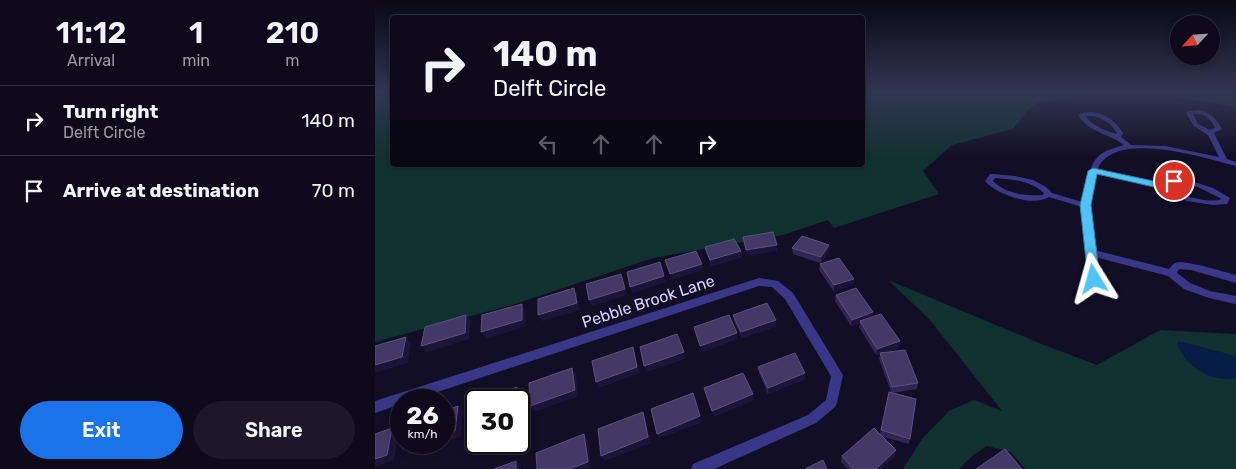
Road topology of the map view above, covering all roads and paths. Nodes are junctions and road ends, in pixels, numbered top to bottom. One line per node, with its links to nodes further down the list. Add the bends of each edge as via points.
1 (1209, 133): 4 (street)
2 (1117, 137): 2 (street, via 1119,128 1103,118 1087,113 1081,115 1098,130); 3 (street)
3 (1130, 146): 4 (street, via 1183,150); 6 (street, via 1103,154)
4 (1224, 161): 5 (street)
5 (1236, 164)
6 (1093, 171): 7 (street); 9 (street)
7 (1154, 184): 7 (street, via 1187,199 1213,204 1225,202 1226,198 1219,192 1174,181 1162,180)
8 (1047, 194): 8 (street, via 1044,187 1005,176 993,176 989,181 995,188 1009,194 1033,199); 9 (street)
9 (1085, 205): 10 (street)
10 (1090, 252): 11 (street); 12 (street)
11 (1171, 273): 13 (street, via 1177,266 1191,267); 14 (street, via 1187,286)
12 (1094, 279)
13 (1236, 280)
14 (1236, 300)
15 (375, 408): 16 (street, Pebble Brook Lane, via 759,282 775,284 789,296 837,375 831,403 812,419)
16 (698, 469)

